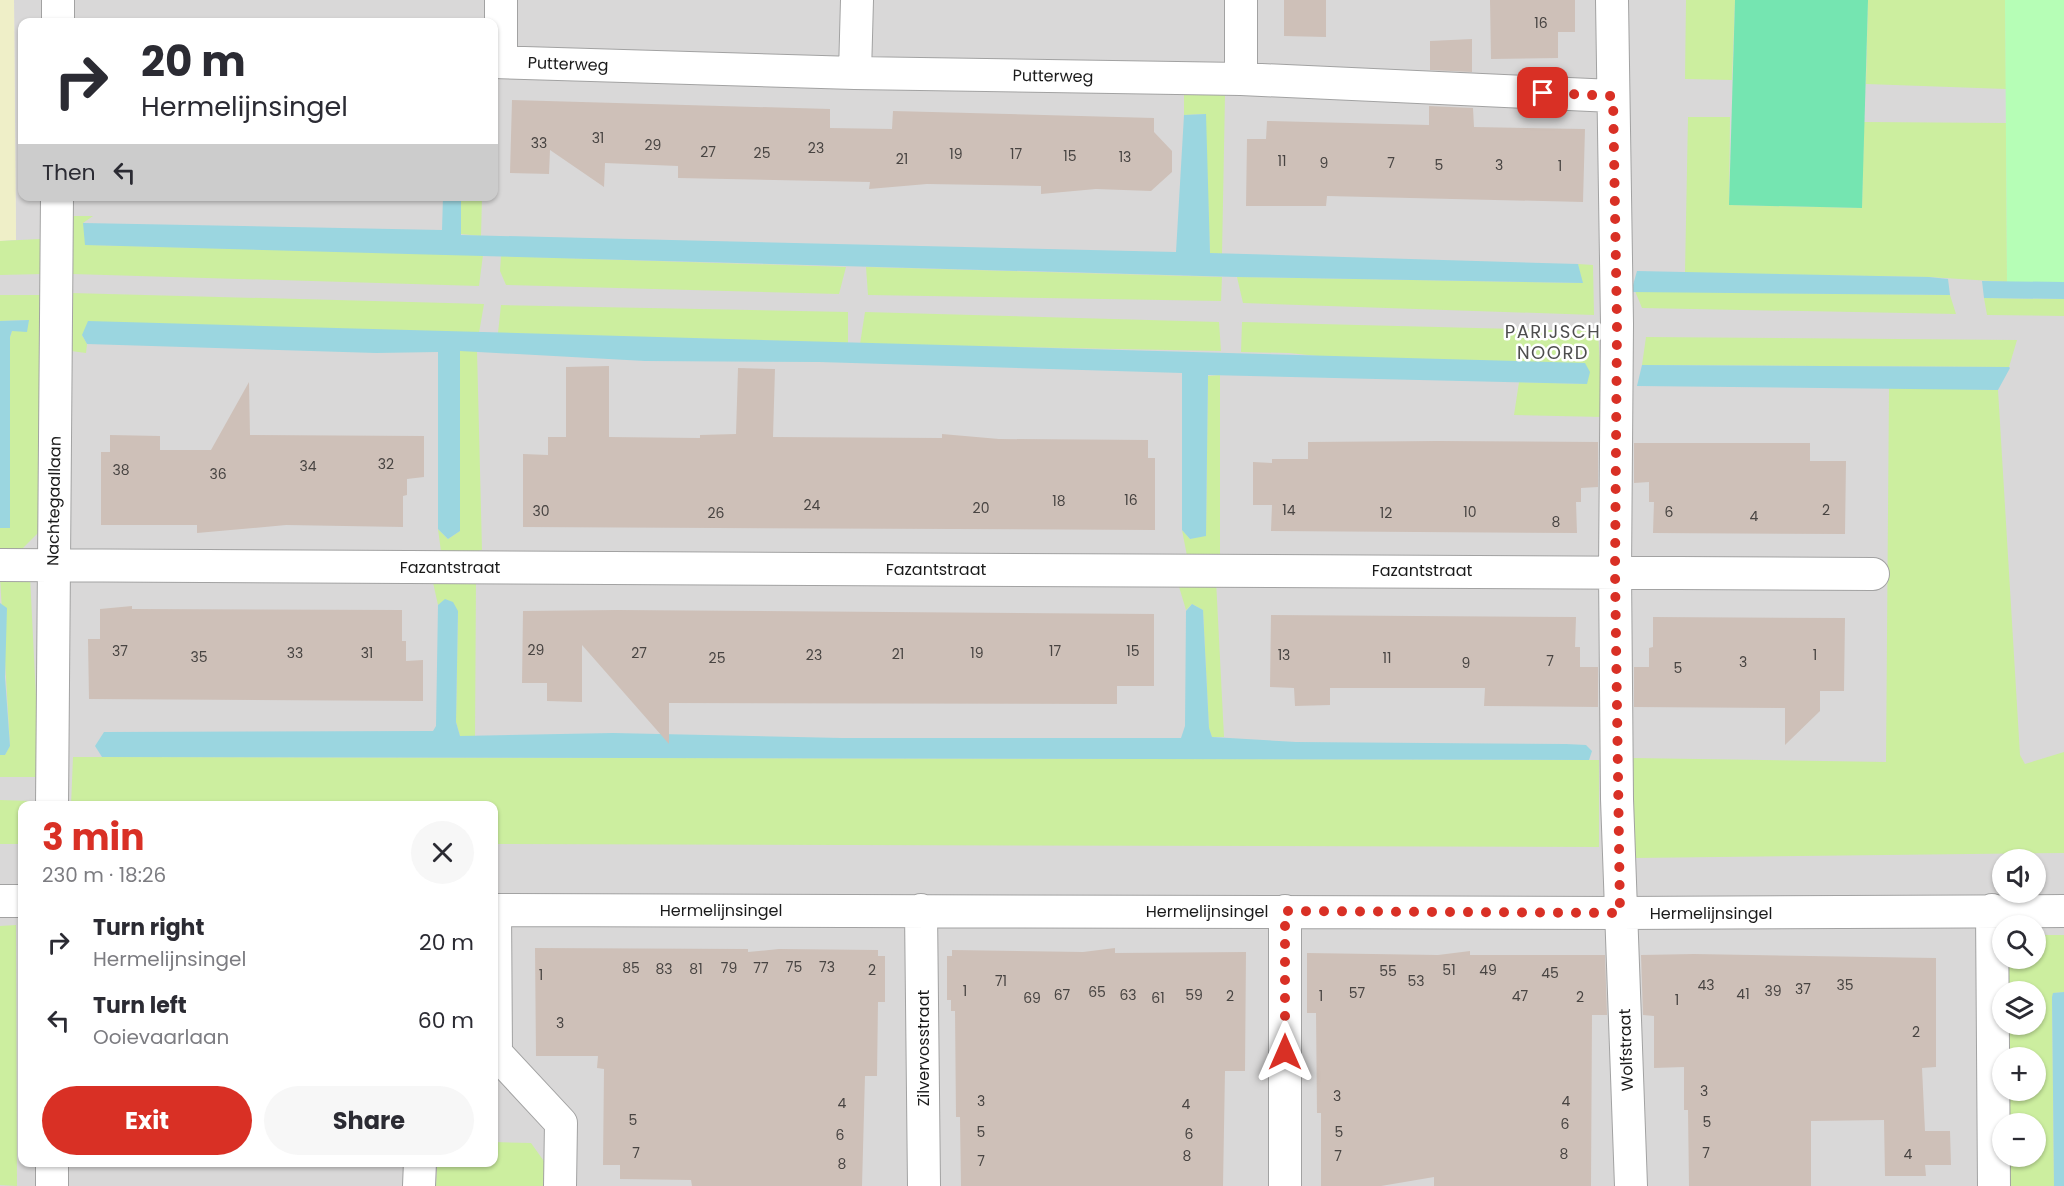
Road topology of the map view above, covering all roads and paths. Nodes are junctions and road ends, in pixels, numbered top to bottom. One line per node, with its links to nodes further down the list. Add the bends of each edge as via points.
1 (58, 0): 6 (street)
2 (501, 0): 7 (street)
3 (857, 0): 9 (street)
4 (1241, 0): 10 (street)
5 (1612, 0): 11 (street, Wolfstraat)
6 (58, 18)
7 (498, 46)
8 (498, 62): 9 (street, Putterweg)
9 (855, 73): 10 (street, Putterweg)
10 (1240, 79): 11 (street, Putterweg)
11 (1613, 96): 15 (street, Wolfstraat, via 1617,324)
12 (57, 201): 14 (street, Nachtegaallaan)
13 (0, 565): 14 (street, Fazantstraat)
14 (53, 565): 15 (street, Fazantstraat); 17 (street, Nachtegaallaan)
15 (1615, 571): 16 (street, Fazantstraat); 25 (street, Wolfstraat)
16 (1873, 574)
17 (52, 801)
18 (0, 901): 19 (street)
19 (18, 901)
20 (498, 910): 21 (street, Hermelijnsingel)
21 (921, 910): 23 (street, Hermelijnsingel); 32 (street, Zilvervosstraat)
22 (1992, 910): 24 (street, Hermelijnsingel); 25 (street, Hermelijnsingel); 35 (street)
23 (1285, 911): 25 (street, Hermelijnsingel); 33 (street)
24 (2064, 911)
25 (1620, 913): 34 (street, Wolfstraat)
26 (498, 1057): 31 (street, via 561,1123)
27 (52, 1167): 29 (street)
28 (420, 1167): 30 (street)
29 (52, 1186)
30 (419, 1186)
31 (560, 1186)
32 (924, 1186)
33 (1285, 1186)
34 (1630, 1186)
35 (1994, 1186)

